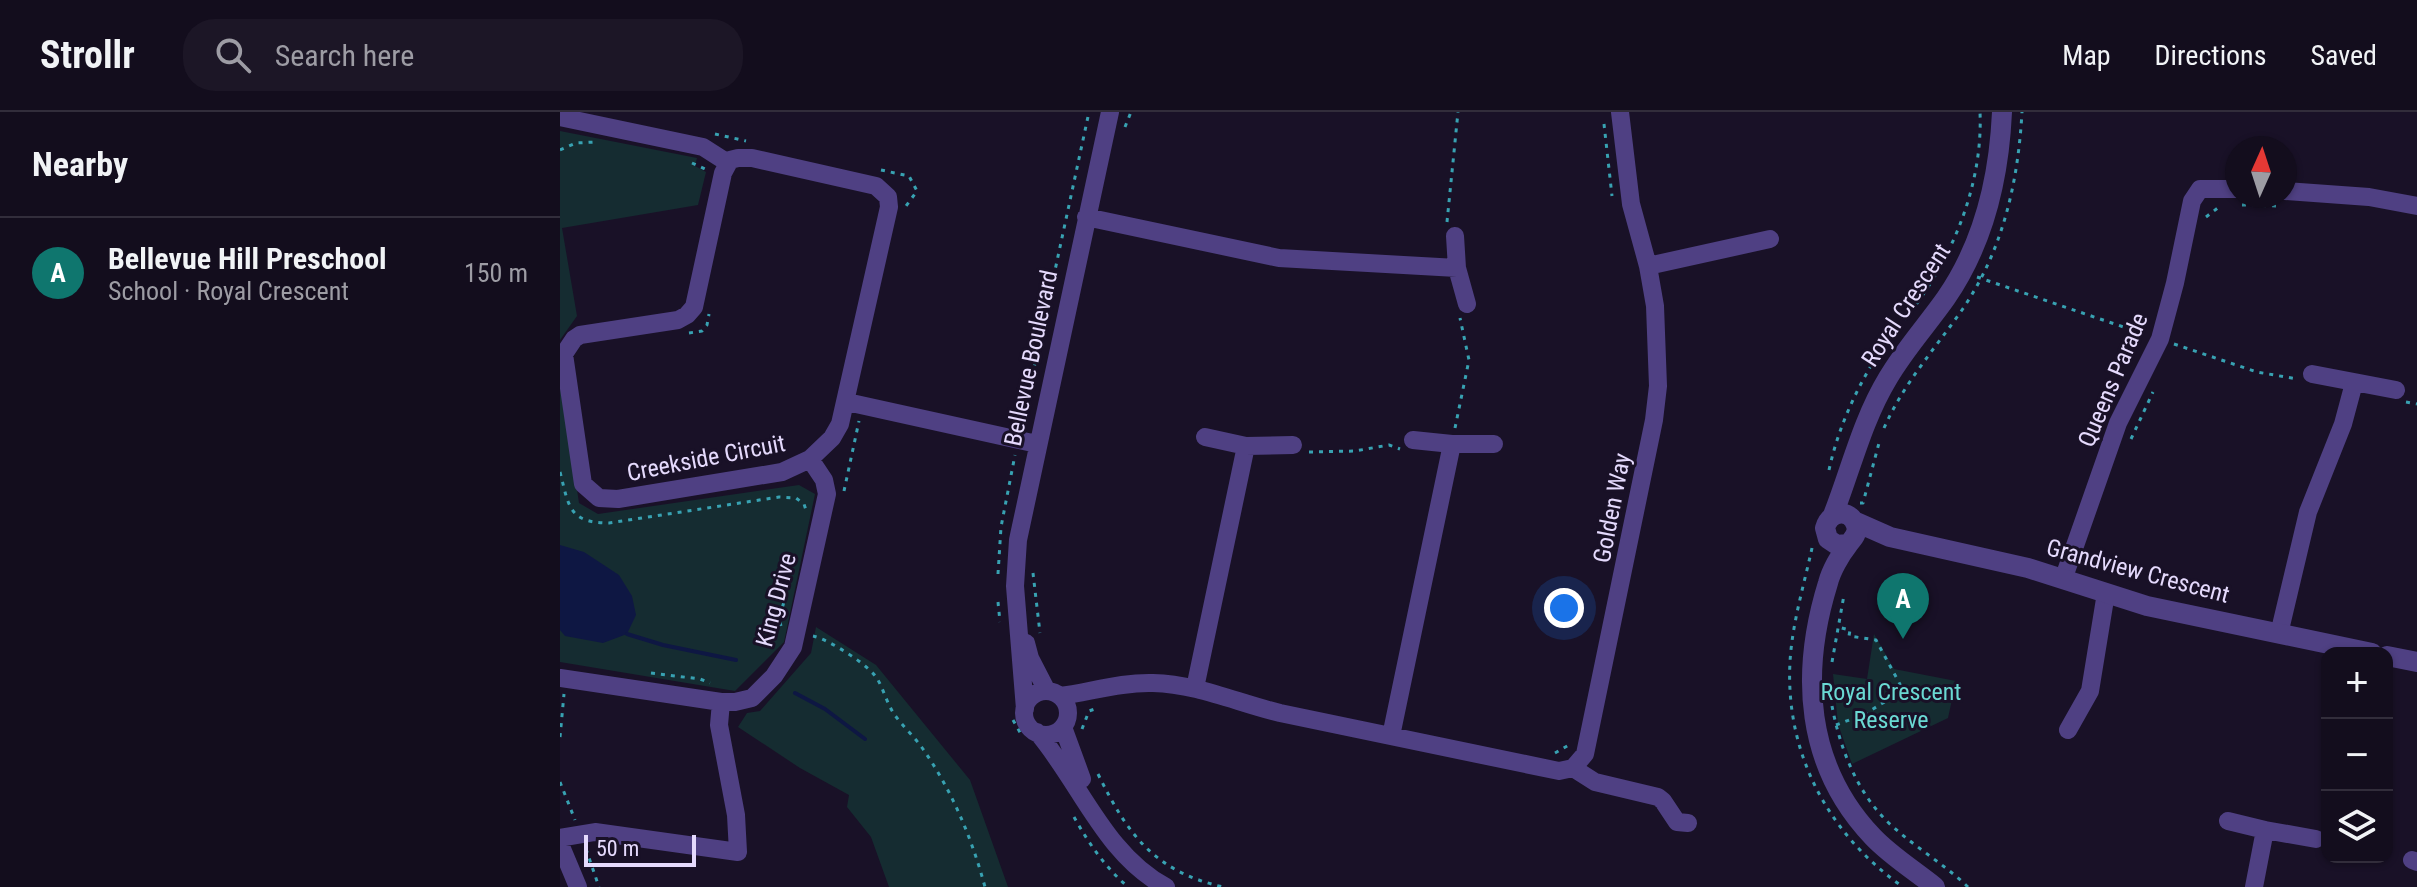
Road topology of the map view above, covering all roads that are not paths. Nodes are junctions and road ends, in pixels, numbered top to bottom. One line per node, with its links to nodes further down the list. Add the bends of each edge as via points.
1 (1620, 112): 12 (street, Golden Way, via 1631,204)
2 (2002, 112): 27 (street, Royal Crescent, via 1996,173 1983,225 1948,296 1887,378 1861,432)
3 (1109, 113): 9 (street, Bellevue Boulevard)
4 (560, 117): 5 (street, via 703,147)
5 (725, 168): 18 (street, Creekside Circuit, via 738,158 752,158 876,186 888,197); 26 (street, Creekside Circuit, via 694,307 678,320 580,335 564,354 583,484 599,498 618,499 782,472)
6 (2225, 194): 29 (street, Queens Parade, via 2200,189 2192,201 2160,339 2118,423)
7 (2297, 198): 8 (street, via 2346,194)
8 (2417, 206)
9 (1086, 217): 13 (street, via 1279,258); 21 (street, Bellevue Boulevard)
10 (1455, 236): 13 (street)
11 (1770, 239): 12 (street)
12 (1648, 266): 46 (street, Golden Way, via 1658,332 1654,420 1585,754)
13 (1457, 268): 14 (street)
14 (1467, 304)
15 (2309, 378): 16 (street)
16 (2354, 383): 17 (street); 32 (street, via 2308,512)
17 (2395, 395)
18 (847, 402): 21 (street, via 1017,447); 26 (street, Creekside Circuit, via 832,438)
19 (1205, 437): 25 (street)
20 (1418, 440): 23 (street)
21 (1037, 444): 31 (street, Bellevue Boulevard, via 1018,540)
22 (1288, 444): 25 (street)
23 (1452, 444): 24 (street); 45 (street)
24 (1494, 444)
25 (1246, 446): 37 (street)
26 (810, 459): 40 (street, King Drive, via 827,494 793,647 752,698 735,702)
27 (1849, 476): 28 (street, Royal Crescent); 28 (street, Royal Crescent, via 1825,528)
28 (1853, 525): 29 (street, Grandview Crescent); 56 (street, via 1838,581 1818,622 1812,708 1827,767 1851,810 1872,836)
29 (2064, 577): 30 (street, Grandview Crescent)
30 (2106, 593): 32 (street, Grandview Crescent); 43 (street, via 2090,691)
31 (1017, 613): 39 (street, Bellevue Boulevard, via 1030,658); 41 (street, Bellevue Boulevard)
32 (2279, 634): 33 (street, Grandview Crescent)
33 (2343, 647)
34 (2393, 657): 35 (street)
35 (2417, 662)
36 (562, 686): 40 (street, King Drive)
37 (1195, 688): 38 (street, via 1153,683); 45 (street, via 1245,705)
38 (1107, 689): 39 (street); 42 (street)
39 (1053, 693): 41 (street, via 1035,694); 42 (street, via 1067,707)
40 (720, 694): 51 (street, via 719,725 738,852 595,832)
41 (1025, 709): 44 (street, via 1027,723)
42 (1066, 720): 44 (street, via 1051,734); 49 (street)
43 (2068, 730)
44 (1037, 732): 49 (street)
45 (1391, 736): 46 (street, via 1559,771)
46 (1573, 768): 48 (street, via 1595,782 1658,797 1677,822)
47 (2228, 821): 50 (street)
48 (1688, 823)
49 (1102, 826): 55 (street, via 1126,856)
50 (2265, 830): 52 (street); 57 (street)
51 (560, 838)
52 (2316, 839)
53 (560, 844): 54 (street)
54 (578, 887)
55 (1166, 887)
56 (1935, 887)
57 (2254, 887)

